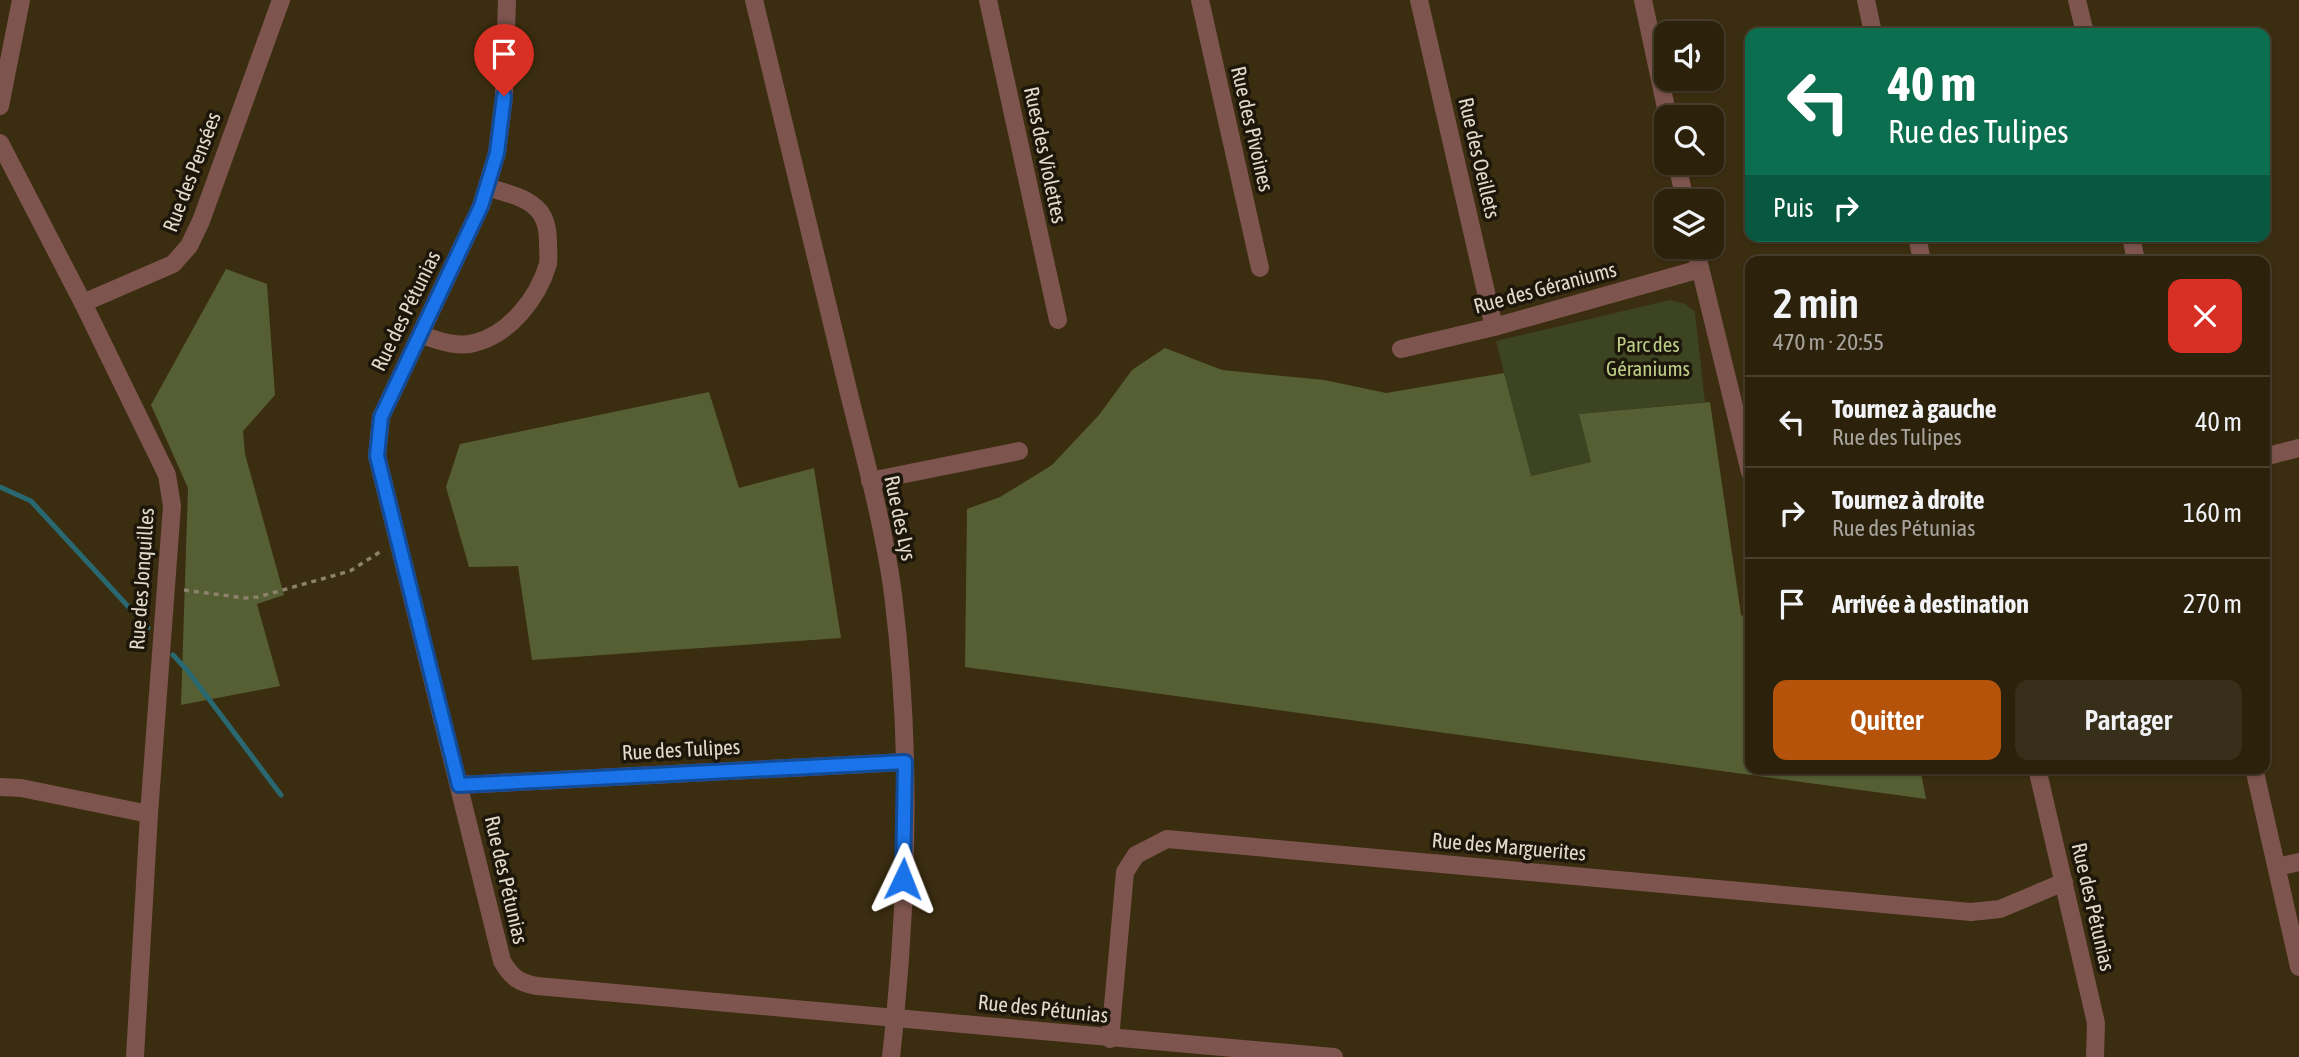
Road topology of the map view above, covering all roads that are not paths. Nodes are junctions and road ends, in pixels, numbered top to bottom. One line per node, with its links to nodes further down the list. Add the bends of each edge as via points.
1 (20, 0): 14 (street)
2 (281, 0): 20 (street, Rue des Pensées, via 189,246 173,264)
3 (507, 0): 16 (street, Rue des Pétunias, via 504,96 497,153)
4 (754, 0): 29 (street, Rue des Lys)
5 (988, 0): 21 (street, Rues des Violettes)
6 (1200, 0): 18 (street, Rue des Pivoines)
7 (1419, 0): 22 (street, Rue des Oeillets)
8 (1643, 0): 13 (street)
9 (1866, 0): 11 (street)
10 (2077, 0): 12 (street)
11 (1872, 28)
12 (2084, 28)
13 (1665, 105)
14 (0, 106)
15 (0, 143): 20 (street, Rue des Jonquilles)
16 (487, 187): 23 (street, Rue des Pétunias); 23 (street, via 524,199 540,212 548,230 548,261 538,287 521,313 498,333 473,344)
17 (1698, 259): 19 (street)
18 (1260, 268)
19 (1700, 269): 22 (street, Rue des Géraniums); 27 (street)
20 (83, 303): 35 (street, Rue des Jonquilles, via 167,475 172,506)
21 (1058, 320)
22 (1494, 327): 24 (street, Rue des Géraniums)
23 (421, 335): 33 (street, Rue des Pétunias, via 381,417 377,456)
24 (1401, 349)
25 (2299, 448): 28 (street)
26 (1019, 451): 29 (street)
27 (1745, 452)
28 (2270, 455)
29 (870, 481): 30 (street, Rue des Lys, via 892,590)
30 (905, 762): 33 (street, Rue des Tulipes); 40 (street, Rue des Lys)
31 (2038, 774): 38 (street, Rue des Pétunias)
32 (2255, 774): 37 (street)
33 (459, 785): 40 (street, Rue des Pétunias, via 502,961 520,983)
34 (0, 787): 35 (street)
35 (149, 814): 42 (street, Rue des Jonquilles)
36 (2299, 862): 37 (street)
37 (2278, 867): 39 (street)
38 (2064, 882): 41 (street, Rue des Marguerites, via 2000,909 1971,912 1167,839 1136,855 1125,872); 45 (street, Rue des Pétunias, via 2096,1023)
39 (2299, 967)
40 (896, 1017): 41 (street, Rue des Pétunias); 43 (street, Rue des Lys)
41 (1110, 1039): 44 (street, Rue des Pétunias)
42 (135, 1057)
43 (891, 1057)
44 (1334, 1057)
45 (2095, 1057)

